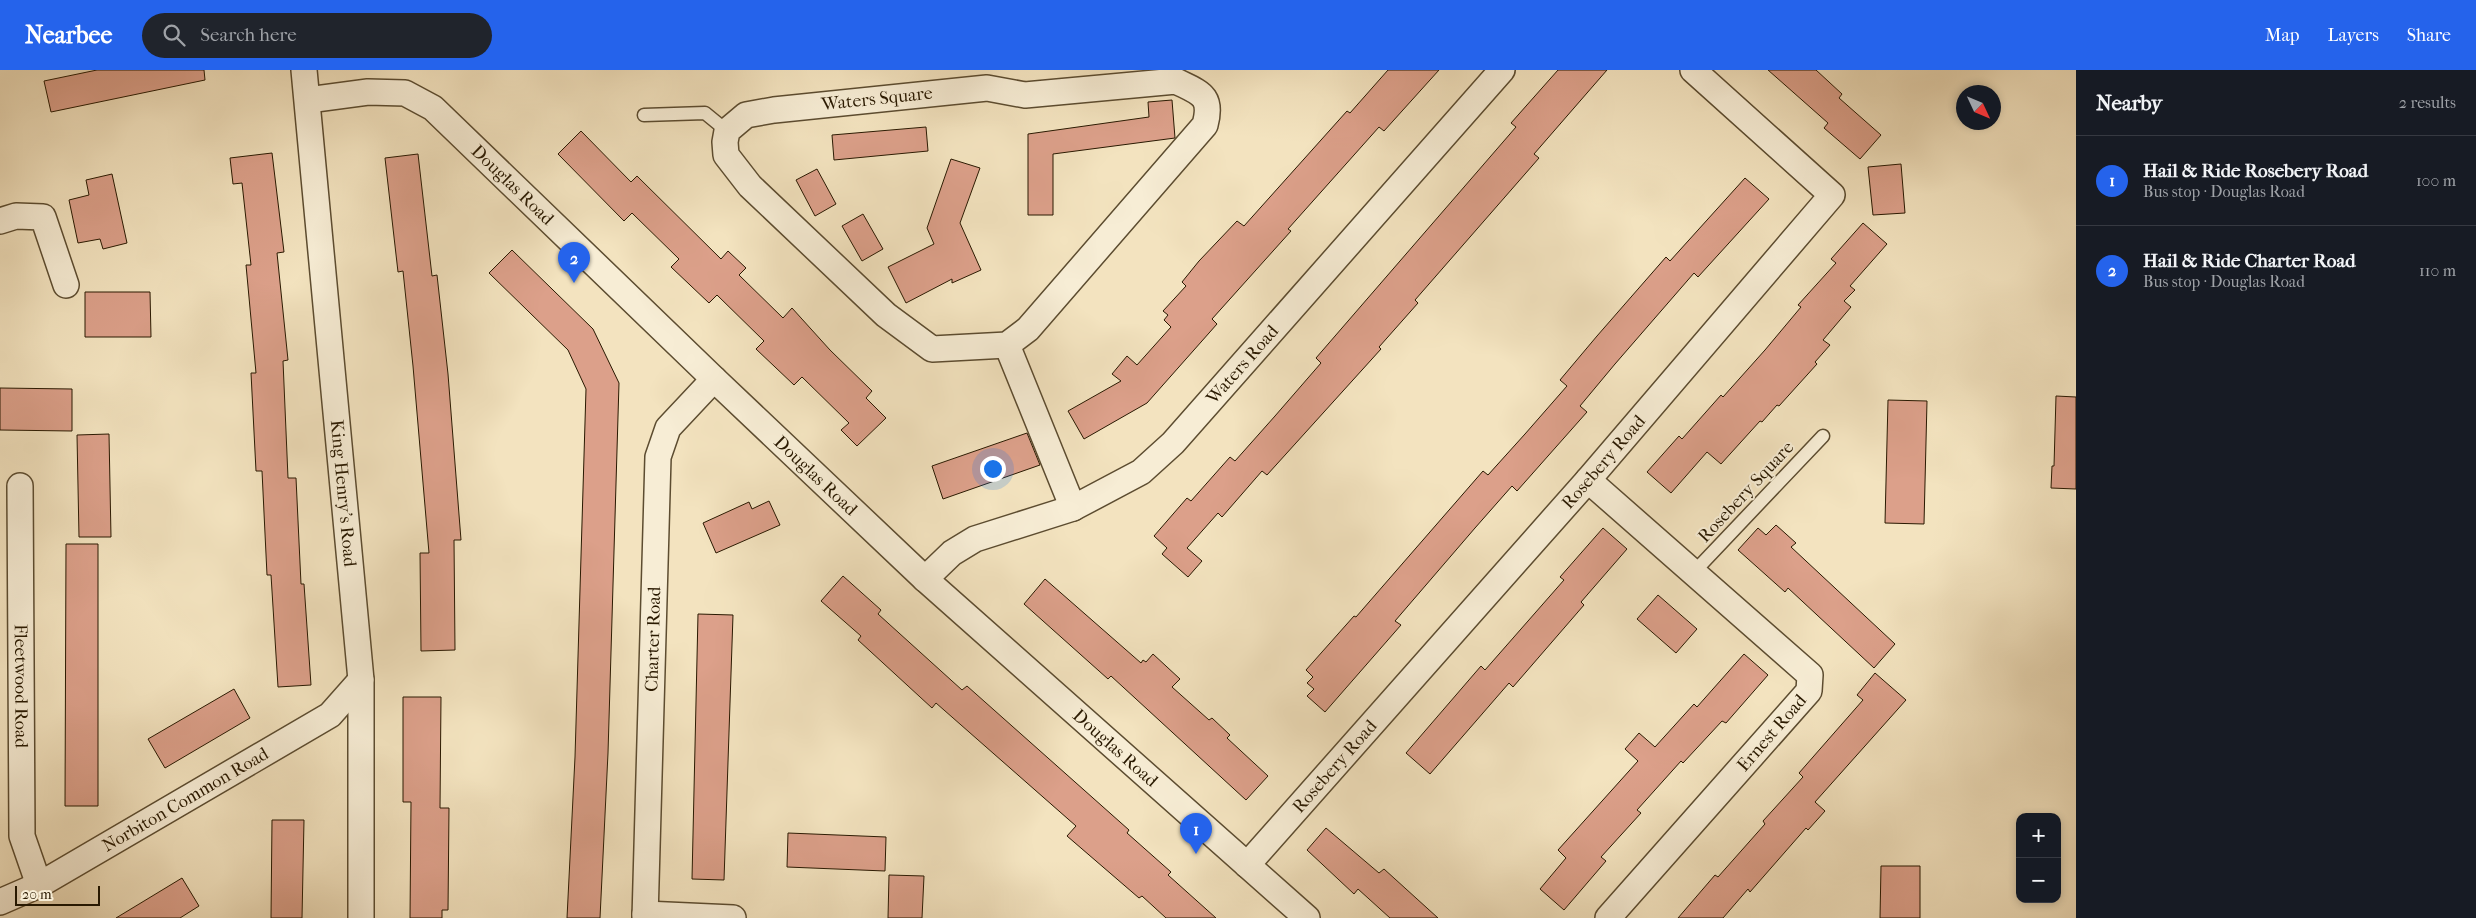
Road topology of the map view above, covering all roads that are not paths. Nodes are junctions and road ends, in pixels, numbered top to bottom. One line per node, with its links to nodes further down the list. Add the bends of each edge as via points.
1 (304, 70): 4 (street, King Henry's Road)
2 (1502, 70): 14 (street, Waters Road, via 1173,443 1140,472)
3 (1693, 70): 12 (street, Rosebery Road, via 1832,195)
4 (308, 100): 10 (street, Douglas Road, via 368,92 405,93 433,108); 18 (street, King Henry's Road)
5 (644, 115): 6 (lane, via 705,113)
6 (728, 131): 9 (street, via 726,155 750,186 886,315 932,349); 9 (street, Waters Square, via 746,115 774,110 986,88 1025,96 1176,81 1202,94 1209,109 1205,125 1028,329)
7 (0, 220): 8 (street, via 16,216 43,217)
8 (66, 286)
9 (1007, 345): 14 (street)
10 (714, 380): 16 (street, Douglas Road); 22 (street, Charter Road, via 668,428 658,457)
11 (1823, 436): 15 (lane, Rosebery Square)
12 (1588, 480): 15 (street, Ernest Road); 19 (street, Rosebery Road)
13 (20, 486): 17 (street, Fleetwood Road)
14 (1073, 508): 16 (street, Waters Road, via 975,539 952,553)
15 (1694, 572): 26 (street, Ernest Road, via 1810,675 1809,691)
16 (925, 579): 19 (street, Douglas Road)
17 (11, 631): 20 (street, Fleetwood Road, via 22,836)
18 (361, 680): 20 (street, Norbiton Common Road, via 330,715); 23 (street, King Henry's Road)
19 (1247, 865): 25 (street, Douglas Road)
20 (39, 884): 21 (street, Norbiton Common Road)
21 (6, 906)
22 (645, 916): 24 (street)
23 (361, 918)
24 (733, 918)
25 (1307, 918)
26 (1608, 918)

